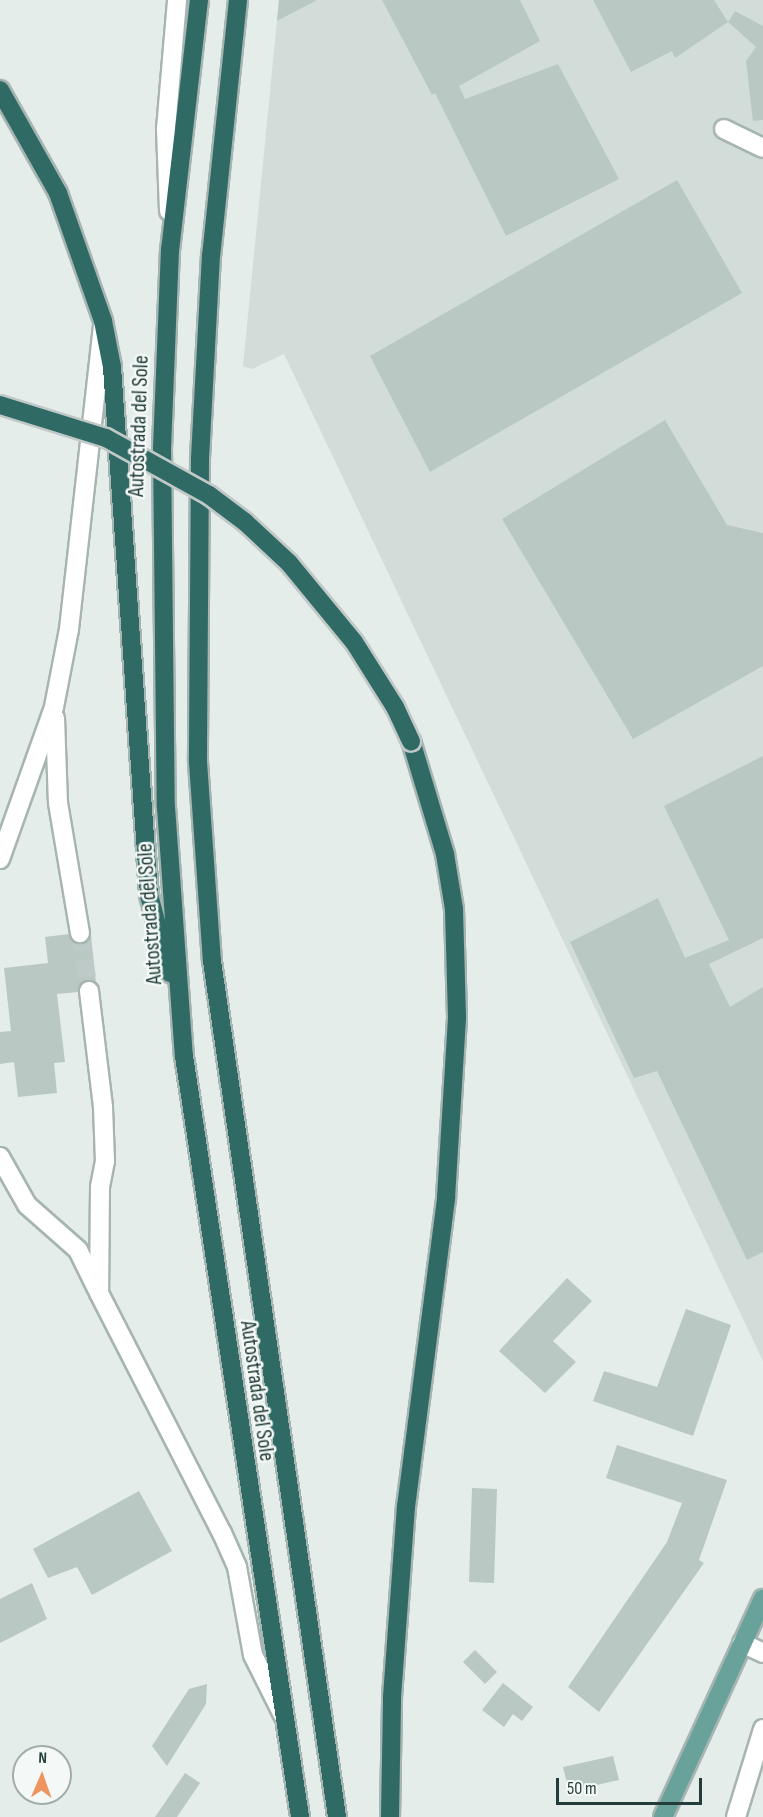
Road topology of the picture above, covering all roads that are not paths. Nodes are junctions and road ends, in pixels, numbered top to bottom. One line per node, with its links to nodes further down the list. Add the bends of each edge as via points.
1 (177, 0): 7 (street, via 166,129)
2 (199, 0): 7 (highway, Autostrada del Sole)
3 (238, 0): 23 (highway, Autostrada del Sole, via 211,255 200,460 198,762 212,961)
4 (0, 90): 8 (highway, via 58,193)
5 (724, 129): 6 (street)
6 (763, 148)
7 (170, 249): 14 (highway, Autostrada del Sole, via 160,492 162,658 166,807)
8 (103, 321): 10 (street, via 69,629); 14 (highway, via 112,367 149,895)
9 (0, 405): 24 (highway, bridge, via 106,438 208,495 245,522 289,563 354,642 396,707 411,741 445,854 454,909 457,1017 446,1198 406,1507 392,1696)
10 (54, 707): 11 (street); 12 (street, via 58,803)
11 (0, 859)
12 (80, 933)
13 (89, 991): 16 (street, via 103,1107 105,1161 100,1187)
14 (181, 1013): 20 (highway, Autostrada del Sole, via 233,1394)
15 (0, 1157): 16 (street, via 27,1205 78,1250)
16 (99, 1293): 20 (street, via 226,1541 237,1567 253,1655)
17 (763, 1599): 18 (main road)
18 (742, 1643): 19 (street); 25 (main road)
19 (763, 1653)
20 (284, 1718): 22 (highway, Autostrada del Sole)
21 (763, 1729): 26 (street)
22 (300, 1817)
23 (337, 1817)
24 (390, 1817)
25 (663, 1817)
26 (736, 1817)

